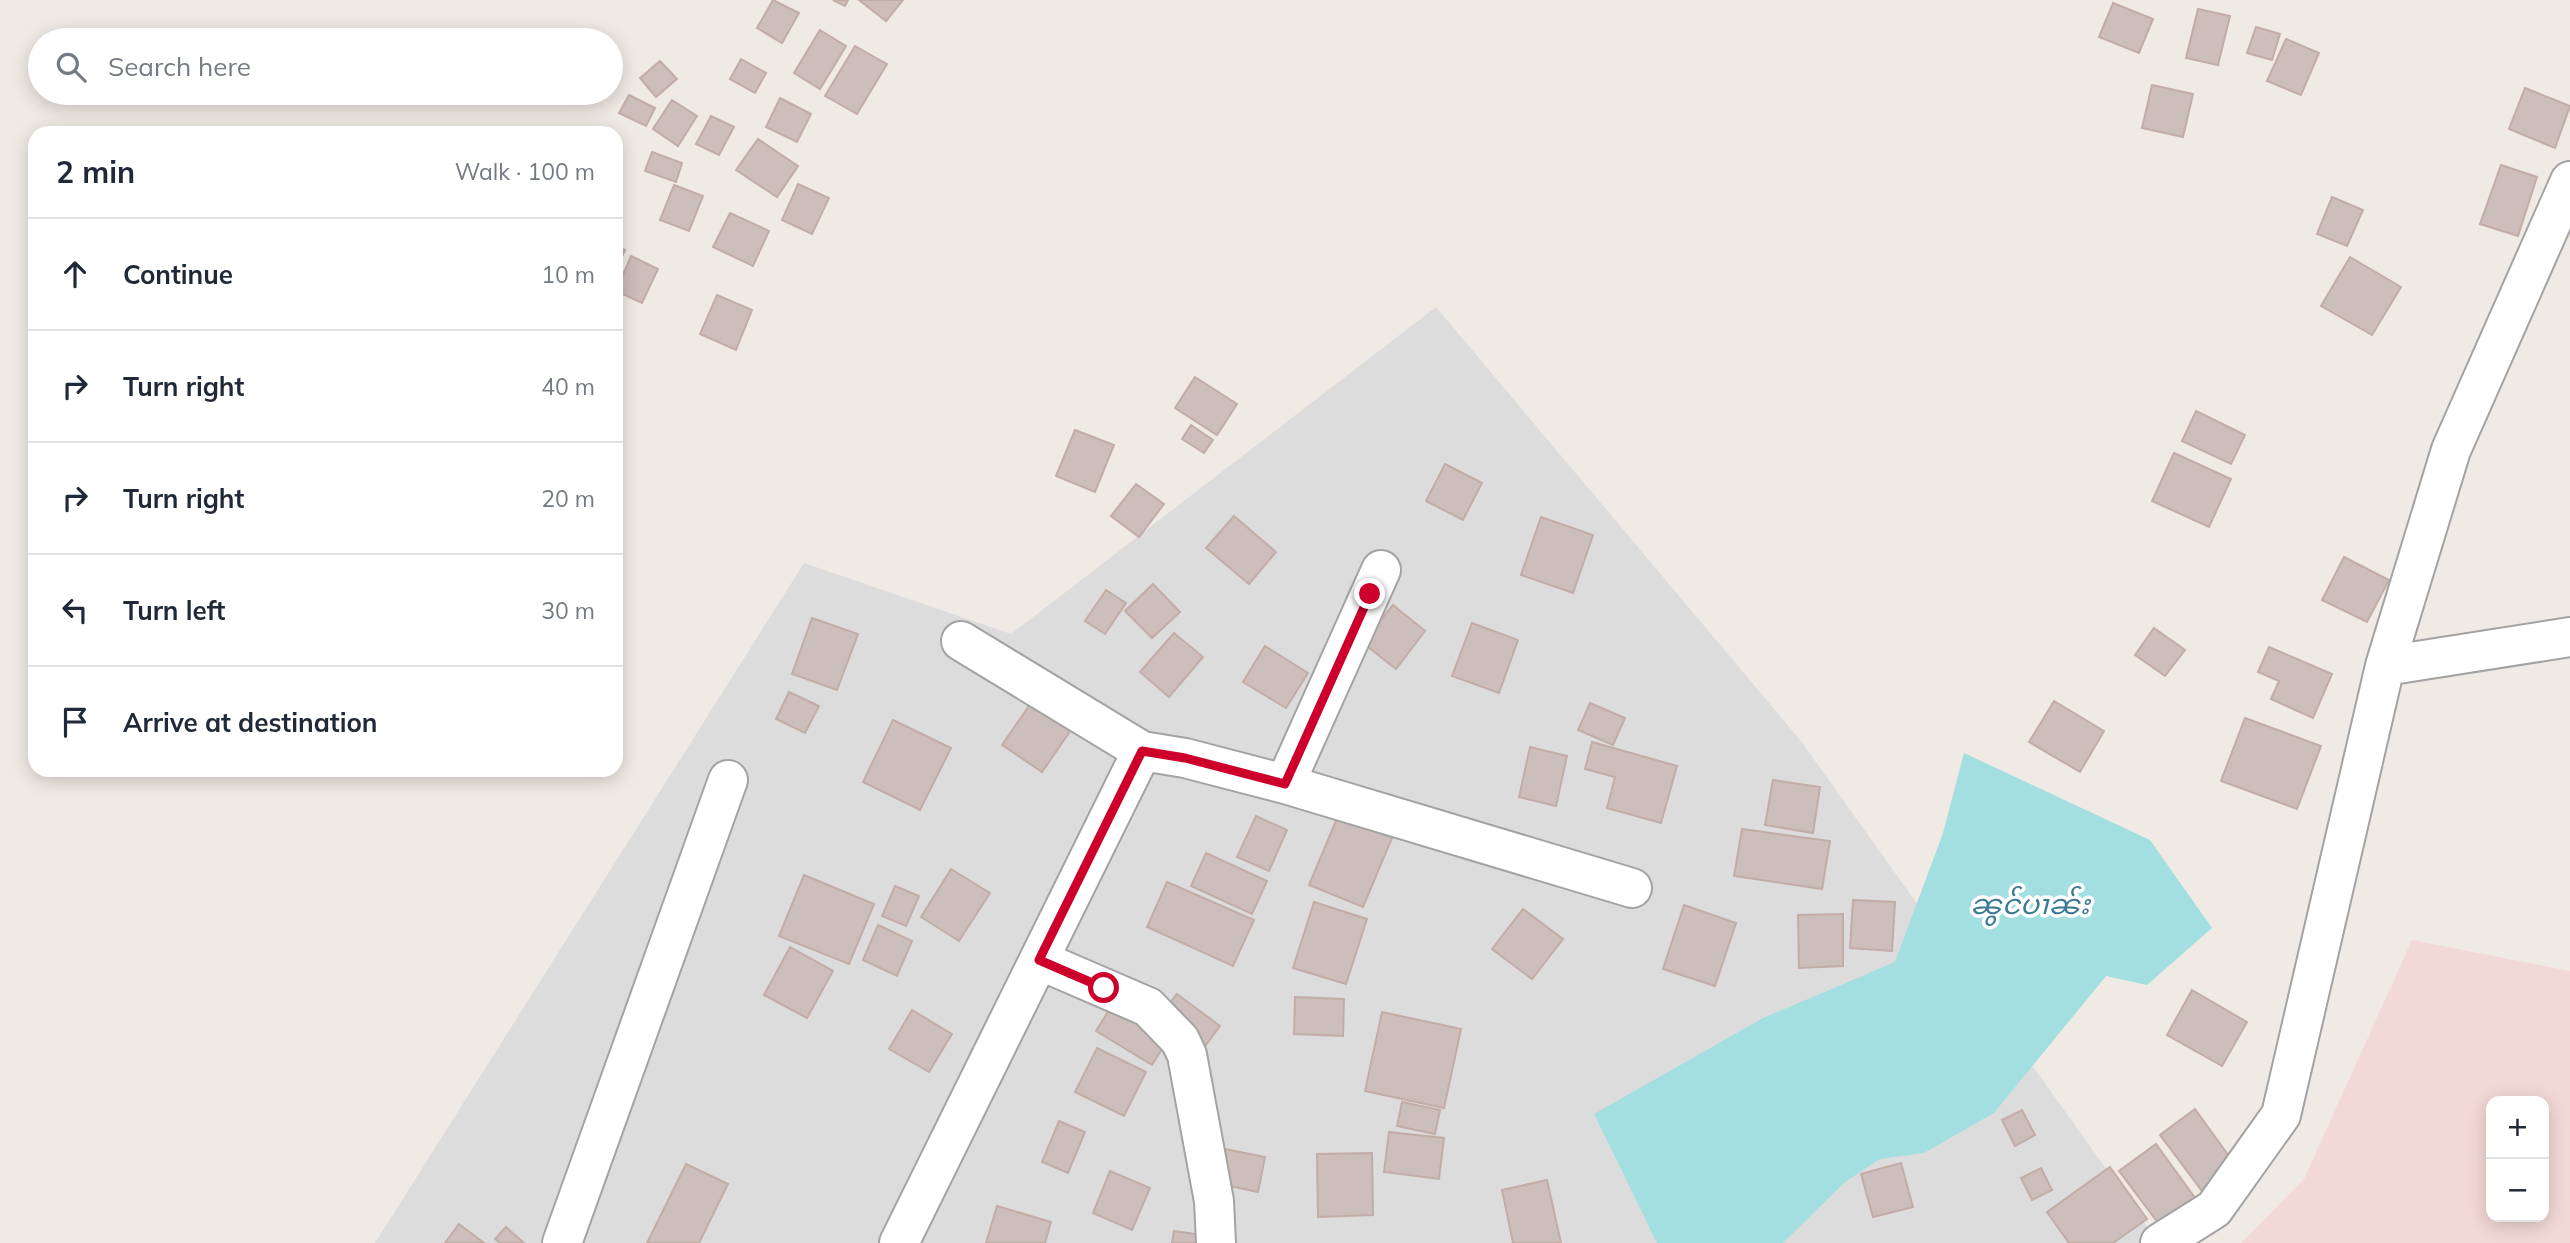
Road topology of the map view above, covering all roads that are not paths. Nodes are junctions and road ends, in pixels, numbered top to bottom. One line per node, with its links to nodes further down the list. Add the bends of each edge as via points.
1 (2570, 181): 5 (street, via 2451,450)
2 (1381, 570): 8 (street)
3 (2570, 637): 5 (street)
4 (961, 641): 6 (street)
5 (2385, 666): 14 (street, via 2281,1115 2214,1209)
6 (1142, 751): 8 (street); 10 (street)
7 (728, 779): 11 (street)
8 (1285, 784): 9 (street)
9 (1632, 888)
10 (1039, 960): 12 (street); 13 (street, via 1148,1007 1180,1040 1187,1055 1214,1201)
11 (562, 1243)
12 (899, 1243)
13 (1216, 1243)
14 (2160, 1243)

